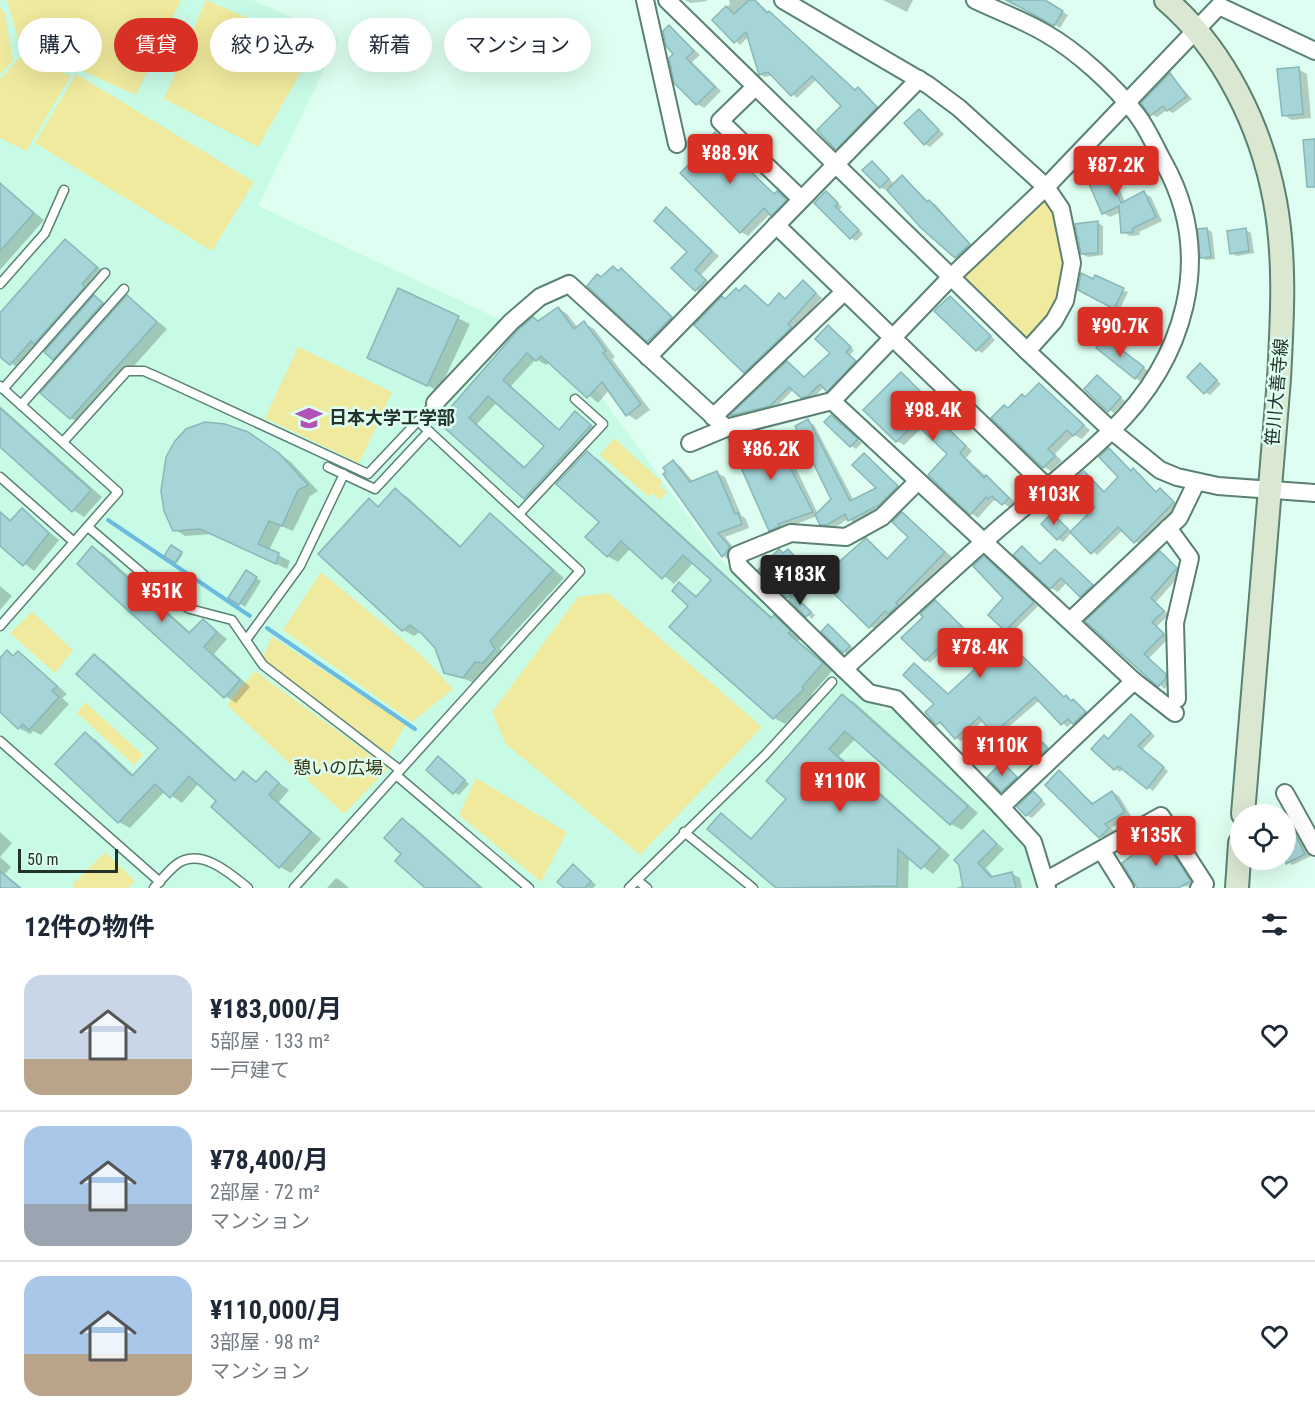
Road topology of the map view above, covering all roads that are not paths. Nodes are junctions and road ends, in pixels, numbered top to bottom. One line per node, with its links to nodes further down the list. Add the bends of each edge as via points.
1 (645, 0): 11 (street)
2 (667, 0): 9 (street)
3 (783, 0): 8 (street)
4 (975, 0): 10 (street, via 1047,34 1092,68)
5 (1166, 0): 6 (street, 笹川大善寺線)
6 (1197, 29): 7 (street, via 1219,6); 10 (street); 42 (street, 笹川大善寺線, via 1240,98 1259,144 1275,201 1283,316)
7 (1315, 51)
8 (919, 79): 12 (street); 13 (street, via 959,108)
9 (755, 87): 12 (street); 15 (street, via 720,121)
10 (1127, 103): 13 (street); 33 (street, via 1172,177 1187,224 1191,282 1173,344)
11 (677, 144)
12 (835, 165): 15 (street); 18 (street)
13 (1046, 187): 18 (street); 23 (street, via 1060,209 1072,263 1060,311)
14 (64, 190): 19 (lane, via 45,233)
15 (801, 199): 16 (street)
16 (776, 225): 21 (street); 24 (street)
17 (105, 273): 25 (lane)
18 (951, 277): 22 (street); 23 (street)
19 (0, 284)
20 (124, 289): 29 (lane)
21 (844, 292): 22 (street); 31 (street)
22 (893, 340): 27 (street); 41 (street)
23 (1027, 351): 33 (street)
24 (648, 357): 28 (street, via 569,284 540,297 511,322); 31 (street)
25 (1, 388): 29 (lane)
26 (575, 399): 44 (lane, via 603,424)
27 (832, 400): 31 (street); 39 (street)
28 (435, 403): 30 (lane)
29 (21, 405): 34 (lane)
30 (418, 421): 32 (lane); 34 (lane, via 368,474 144,371 127,371)
31 (720, 423): 35 (street)
32 (429, 431): 37 (lane, via 375,489); 44 (lane)
33 (1112, 431): 40 (street, via 1160,470); 41 (street)
34 (63, 442): 45 (lane, via 118,492)
35 (690, 443)
36 (328, 467): 37 (lane)
37 (344, 474): 51 (lane, via 300,566)
38 (0, 477): 48 (lane)
39 (918, 481): 47 (street); 52 (street, via 882,517 846,537 791,533 737,555 739,566)
40 (1196, 483): 42 (street); 46 (street, via 1179,518)
41 (1047, 487): 47 (street)
42 (1268, 489): 43 (street); 58 (street, 笹川大善寺線)
43 (1315, 493)
44 (519, 514): 56 (lane, via 580,571)
45 (88, 527): 48 (lane); 51 (lane, via 171,598 190,609 232,620)
46 (1168, 528): 49 (street); 53 (street, via 1190,558 1176,623 1176,706)
47 (985, 541): 49 (street); 52 (street)
48 (74, 542): 50 (lane)
49 (1070, 621): 53 (street)
50 (0, 626)
51 (246, 640): 56 (lane, via 263,665)
52 (844, 669): 59 (street, via 869,693 896,699)
53 (1134, 681): 59 (street)
54 (832, 682): 60 (lane, via 766,754)
55 (0, 741): 66 (lane)
56 (398, 773): 68 (lane); 69 (lane)
57 (1285, 793): 61 (street)
58 (1243, 804)
59 (1001, 807): 65 (street, via 1033,842)
60 (684, 832): 64 (lane); 72 (lane)
61 (1315, 847)
62 (1102, 851): 65 (street); 73 (street); 74 (street, via 1161,816 1205,885)
63 (1238, 870): 75 (street)
64 (637, 880): 70 (lane); 71 (lane)
65 (1046, 884)
66 (157, 885): 67 (lane, via 177,864 196,860 223,868)
67 (248, 888)
68 (294, 888)
69 (529, 888)
70 (628, 888)
71 (646, 888)
72 (753, 888)
73 (1125, 888)
74 (1199, 888)
75 (1237, 888)

